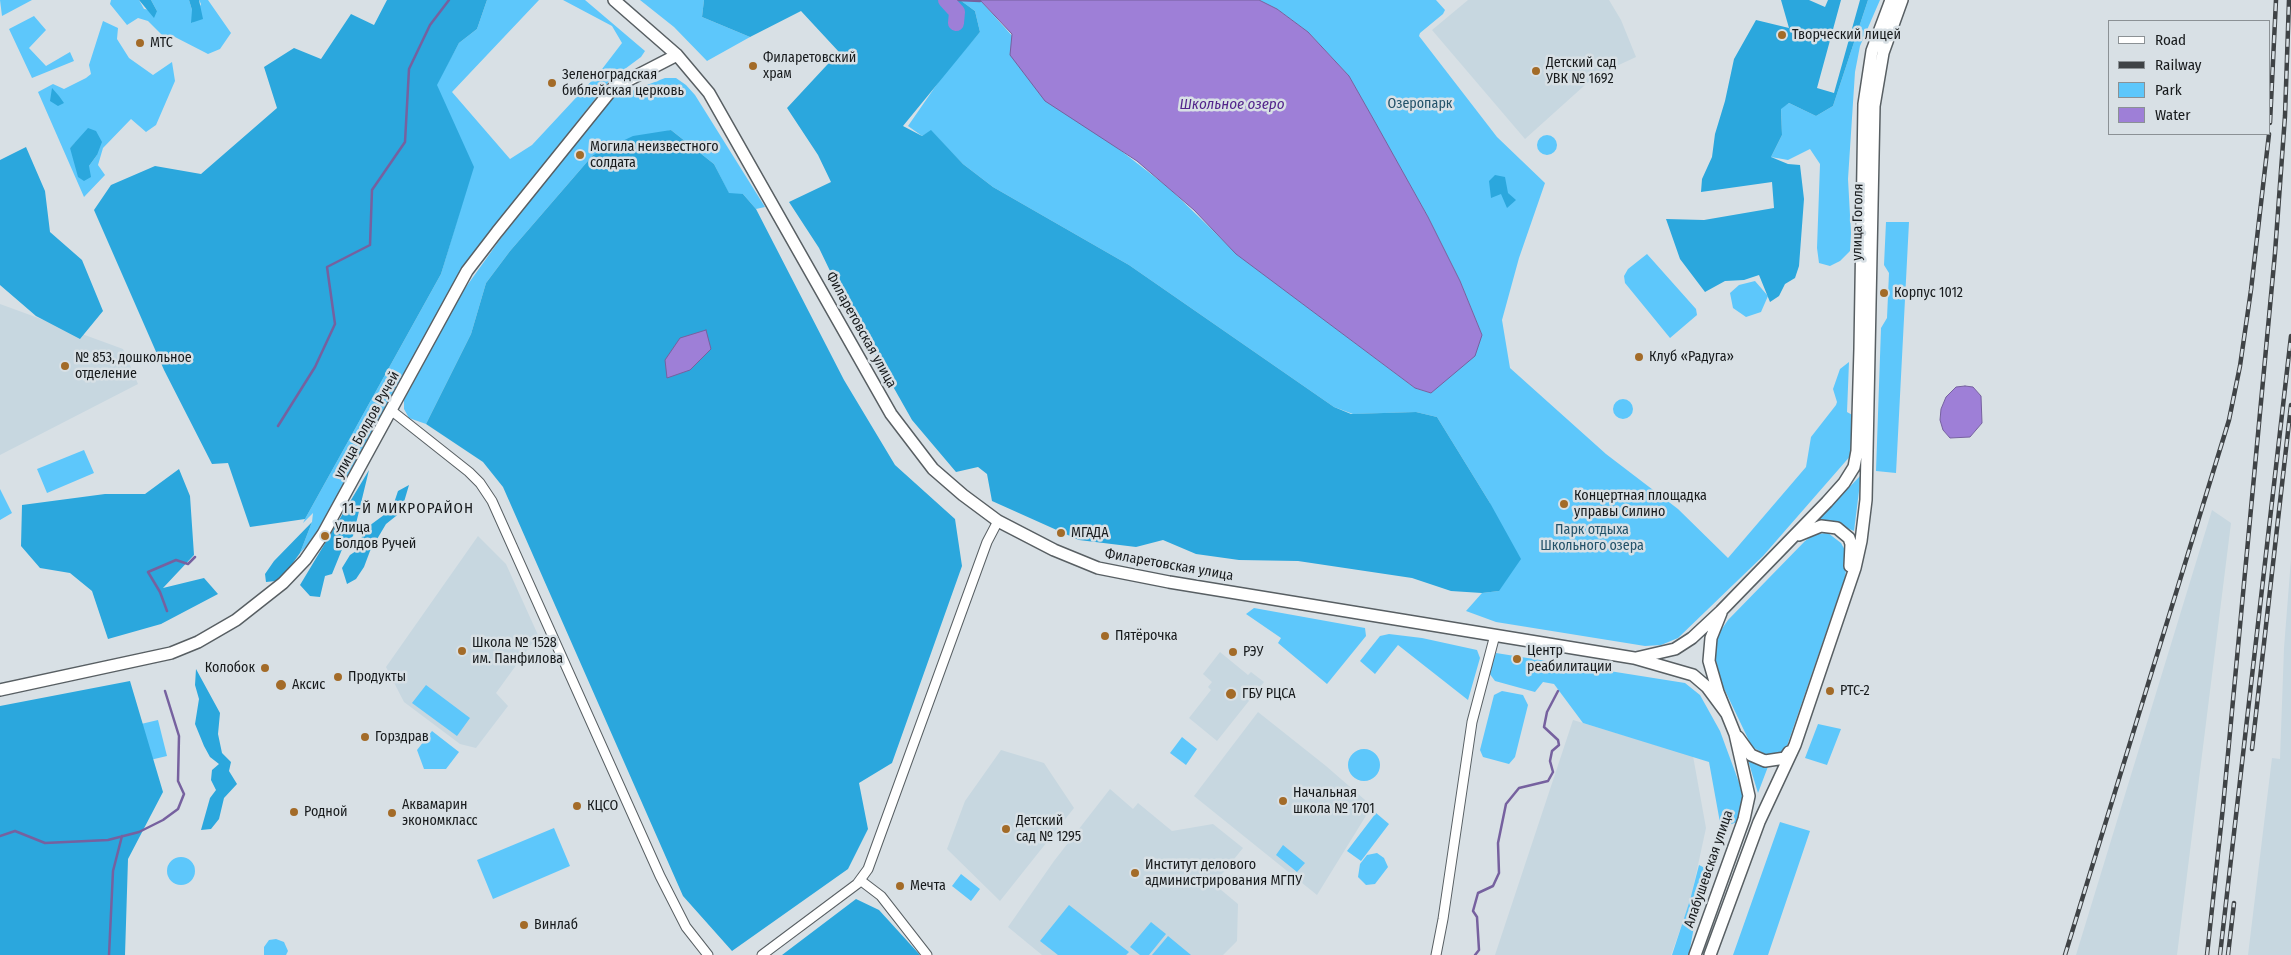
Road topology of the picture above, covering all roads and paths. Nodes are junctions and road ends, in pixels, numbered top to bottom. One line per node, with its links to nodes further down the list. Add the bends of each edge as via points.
1 (614, 0): 4 (street, Филаретовская улица)
2 (1891, 0): 8 (street, Алабушевская улица, via 1872,51 1864,104 1857,451 1854,467 1844,483)
3 (1902, 0): 6 (street, улица Гоголя, via 1883,53 1874,106)
4 (677, 55): 5 (street, улица Болдов Ручей, via 613,88 527,193 467,271); 7 (street, Филаретовская улица, via 709,93 890,414 933,469)
5 (392, 411): 13 (street, улица Болдов Ручей, via 314,547 294,573 256,607 213,634 171,653); 18 (street, via 468,472 492,501 660,876 686,927)
6 (1868, 448): 9 (street, Алабушевская улица, via 1861,541)
7 (998, 521): 11 (street, Филаретовская улица, via 1098,568); 17 (street, via 987,542 868,869)
8 (1790, 540): 9 (street, Алабушевская улица, via 1821,526 1837,528 1844,533 1851,544); 10 (street, Алабушевская улица)
9 (1849, 583): 16 (street, Алабушевская улица)
10 (1721, 611): 12 (street, Филаретовская улица, via 1692,638 1675,648); 14 (street, Алабушевская улица, via 1711,638 1709,660)
11 (1495, 635): 12 (street, Филаретовская улица); 21 (street, via 1472,722)
12 (1634, 658): 14 (street, Филаретовская улица, via 1693,675 1707,687)
13 (0, 690)
14 (1727, 714): 15 (street, Алабушевская улица)
15 (1735, 734): 16 (street, Алабушевская улица, via 1752,755 1766,761 1785,758); 22 (street, Алабушевская улица, via 1749,796 1744,820)
16 (1795, 744): 23 (street, Алабушевская улица, via 1759,822)
17 (860, 880): 19 (street); 20 (street, via 880,896)
18 (708, 955)
19 (762, 955)
20 (927, 955)
21 (1436, 955)
22 (1695, 955)
23 (1710, 955)

